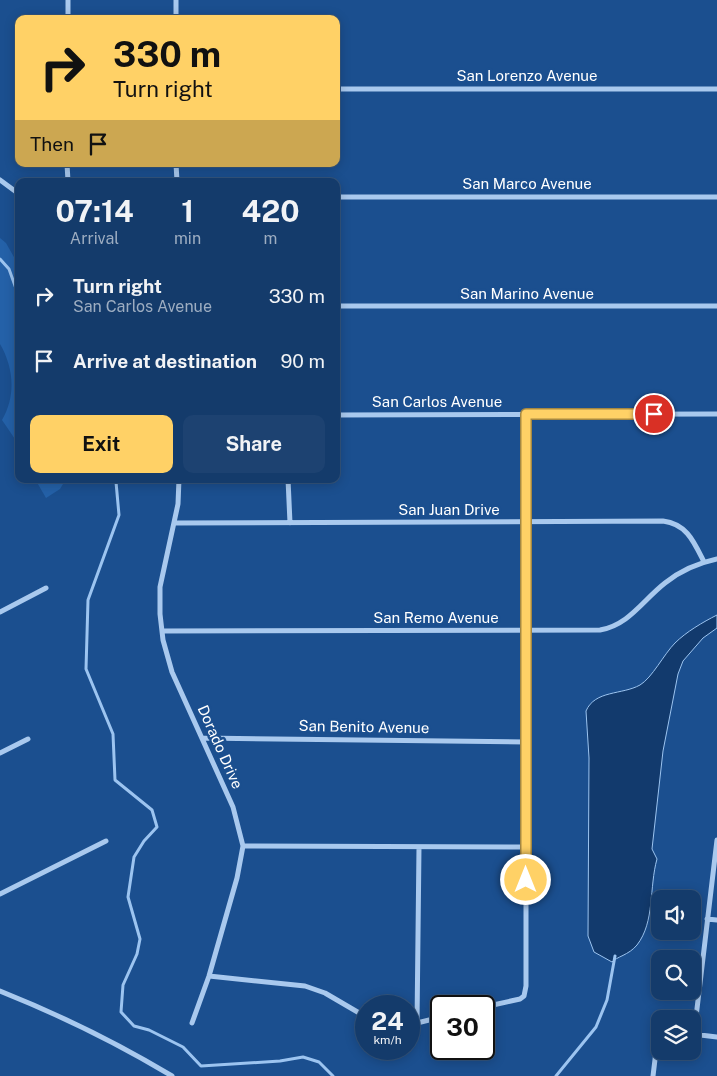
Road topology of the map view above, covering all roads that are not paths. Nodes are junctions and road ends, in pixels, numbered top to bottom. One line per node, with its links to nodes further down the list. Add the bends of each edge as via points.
1 (68, 0): 3 (street)
2 (176, 0): 4 (street)
3 (68, 15)
4 (176, 15)
5 (340, 89): 6 (street, San Lorenzo Avenue)
6 (717, 89)
7 (0, 180): 8 (street)
8 (15, 191)
9 (340, 197): 10 (street, San Marco Avenue)
10 (717, 197)
11 (340, 306): 12 (street, San Marino Avenue)
12 (717, 306)
13 (526, 414): 14 (street, San Carlos Avenue); 15 (street, San Carlos Avenue); 20 (street)
14 (717, 414)
15 (340, 415)
16 (179, 483): 18 (street, Dorado Drive)
17 (288, 483): 19 (street)
18 (174, 523): 19 (street, San Juan Drive); 25 (street, Dorado Drive, via 160,587)
19 (290, 523): 20 (street, San Juan Drive)
20 (526, 523): 22 (street, San Juan Drive, via 670,522 689,534); 26 (street)
21 (717, 559): 22 (street, San Remo Avenue)
22 (704, 562): 26 (street, San Remo Avenue, via 665,583 630,616 614,626 593,631)
23 (46, 588): 24 (street)
24 (0, 612)
25 (162, 631): 26 (street, San Remo Avenue); 27 (street, Dorado Drive, via 172,672)
26 (527, 631): 29 (street)
27 (202, 738): 29 (street, San Benito Avenue); 33 (street, Dorado Drive, via 233,807)
28 (28, 739): 30 (street)
29 (526, 742): 35 (street)
30 (0, 753)
31 (717, 840): 37 (street)
32 (106, 841): 36 (street)
33 (242, 846): 34 (street); 39 (street, Dorado Drive, via 237,878)
34 (419, 847): 35 (street); 41 (street)
35 (526, 847): 42 (street, via 526,986 524,996)
36 (0, 894)
37 (707, 919): 38 (street); 43 (street)
38 (717, 920)
39 (209, 976): 44 (street, via 305,986 325,993); 45 (street, Dorado Drive)
40 (0, 991): 49 (street, via 79,1025)
41 (417, 995)
42 (495, 1005)
43 (696, 1010)
44 (355, 1011)
45 (192, 1024)
46 (701, 1035): 47 (street)
47 (717, 1036)
48 (655, 1060): 50 (street)
49 (172, 1076)
50 (653, 1076)

